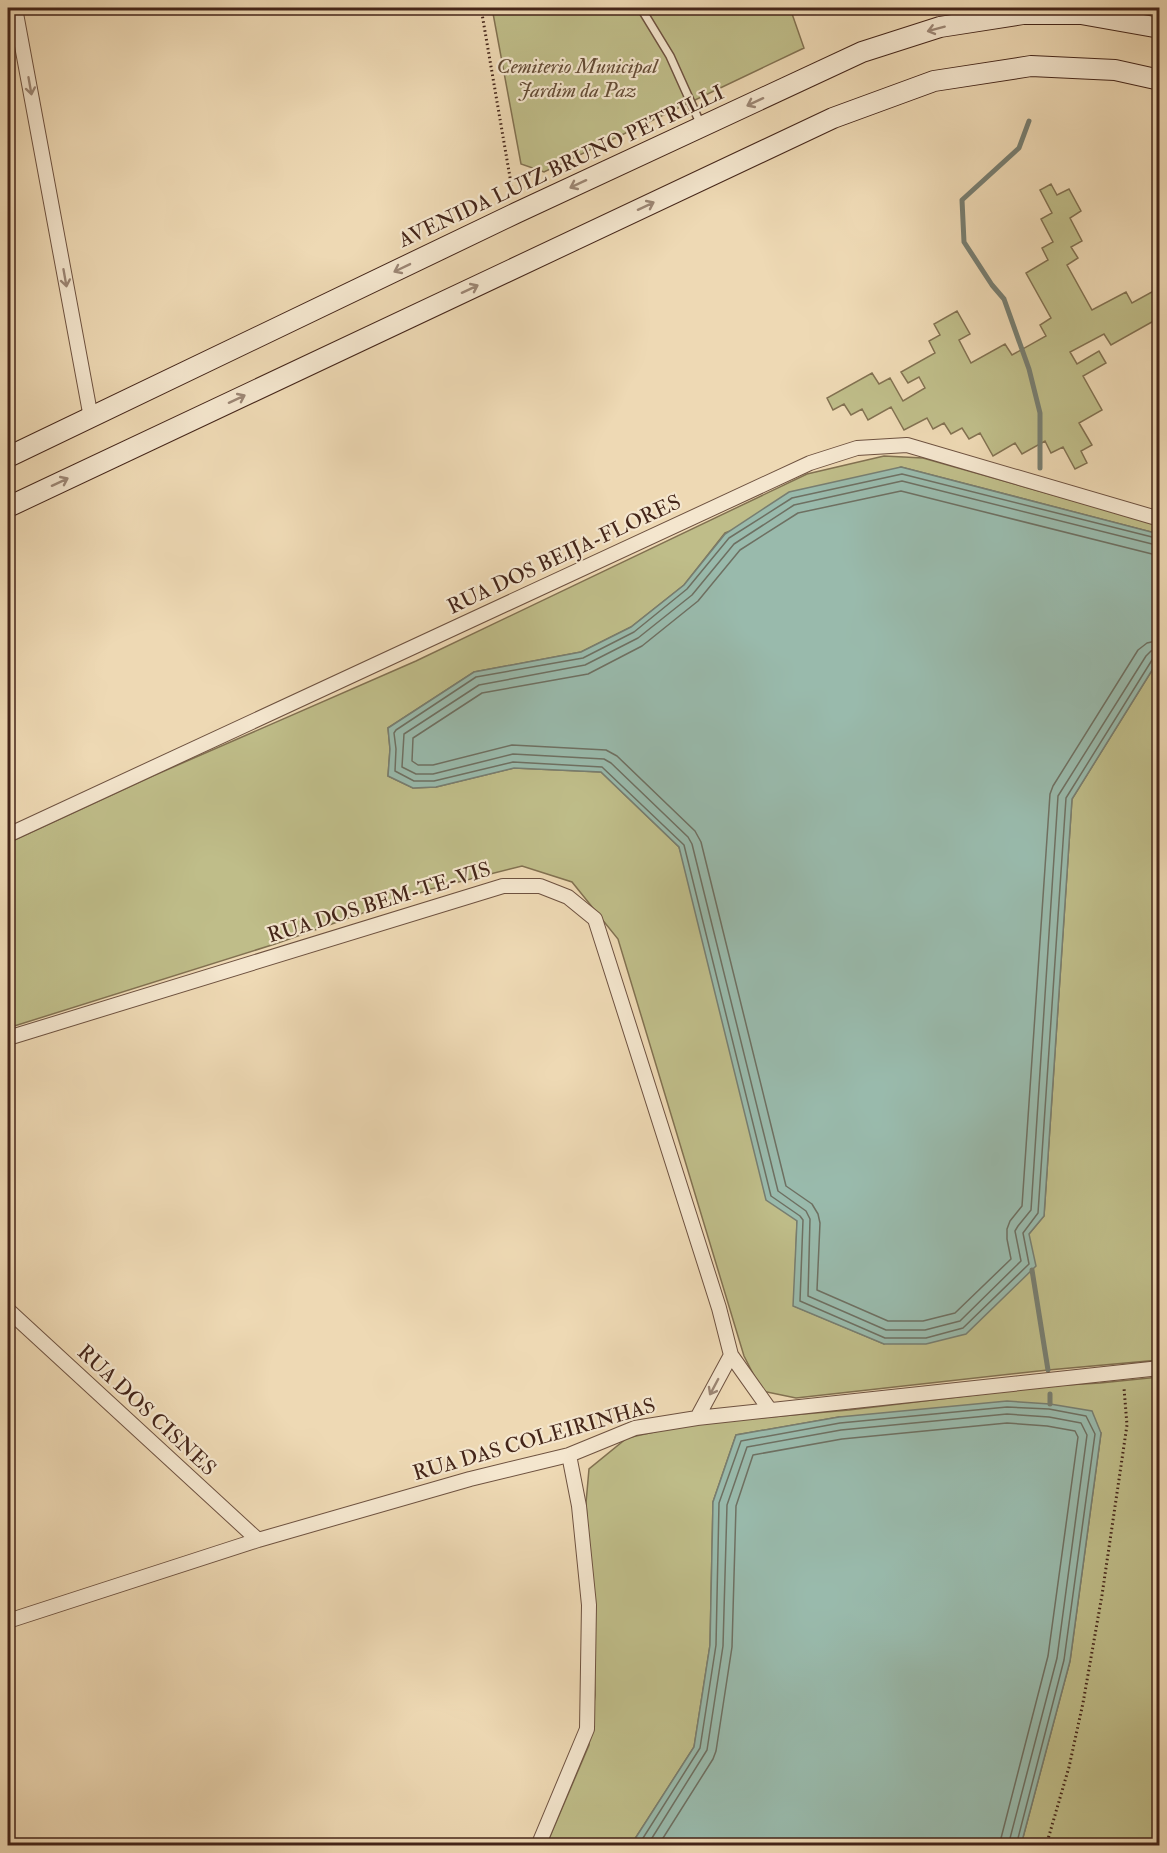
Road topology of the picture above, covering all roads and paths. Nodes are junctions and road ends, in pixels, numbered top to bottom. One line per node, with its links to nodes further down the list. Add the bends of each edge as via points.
1 (15, 8): 8 (street, one-way to 8)
2 (481, 8): 7 (path)
3 (621, 8): 6 (lane, via 642,10 670,56)
4 (1160, 28): 6 (main road, AVENIDA LUIZ BRUNO PETRILLI, one-way to 6, via 1081,14 1023,14 940,27 862,52)
5 (1160, 80): 10 (main road, one-way to 5, via 844,114 934,81 1031,66 1114,70)
6 (702, 126): 7 (main road, AVENIDA LUIZ BRUNO PETRILLI, one-way to 7)
7 (516, 213): 8 (main road, AVENIDA LUIZ BRUNO PETRILLI, one-way to 8)
8 (91, 418): 9 (main road, AVENIDA LUIZ BRUNO PETRILLI)
9 (8, 457)
10 (8, 507)
11 (1160, 519): 12 (street, RUA DOS BEIJA-FLORES, via 907,445 856,448 799,468)
12 (8, 835)
13 (8, 1038): 15 (street, RUA DOS BEM-TE-VIS, via 503,886 540,886 568,897 595,919)
14 (8, 1311): 21 (street, RUA DOS CISNES)
15 (731, 1355): 18 (street, RUA DOS BEM-TE-VIS); 19 (street, one-way to 19)
16 (1160, 1368): 17 (street, RUA DAS COLEIRINHAS)
17 (1122, 1371): 18 (street, RUA DAS COLEIRINHAS); 24 (path, via 1126,1425 1102,1595 1069,1767)
18 (770, 1410): 19 (street, RUA DAS COLEIRINHAS)
19 (697, 1418): 20 (street, RUA DAS COLEIRINHAS, via 635,1428)
20 (569, 1455): 21 (street, RUA DAS COLEIRINHAS); 23 (street, via 579,1506 589,1605 587,1729)
21 (258, 1540): 22 (street, RUA DAS COLEIRINHAS)
22 (8, 1621)
23 (538, 1845)
24 (1046, 1845)

